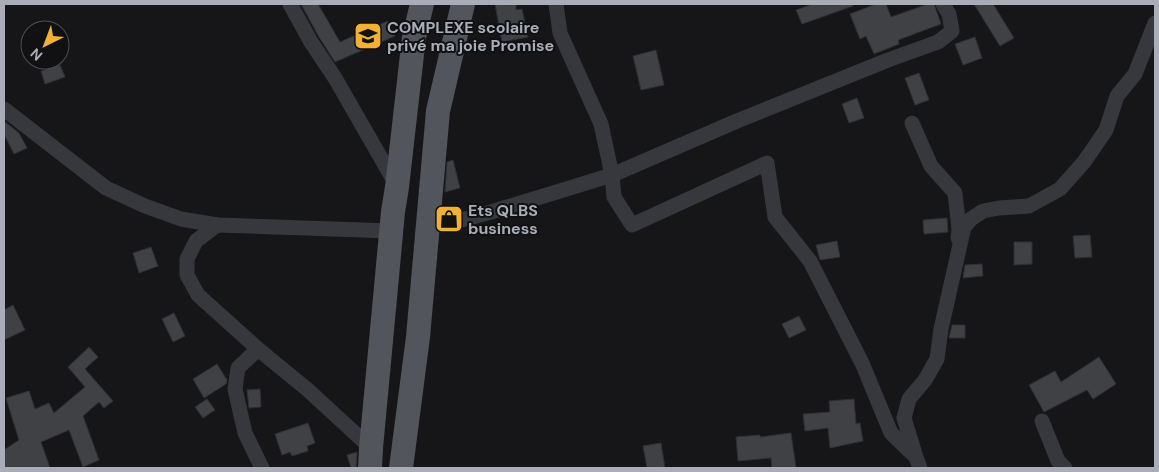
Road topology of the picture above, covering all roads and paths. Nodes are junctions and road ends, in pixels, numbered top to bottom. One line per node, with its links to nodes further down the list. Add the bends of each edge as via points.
1 (290, 4): 10 (street)
2 (422, 4): 10 (main road, via 414,37)
3 (463, 4): 12 (main road, via 438,111)
4 (556, 4): 9 (street, via 560,34 601,124)
5 (943, 4): 9 (street, via 949,14 952,31 938,42 737,121)
6 (1155, 23): 14 (street, via 1134,74 1116,96 1106,130 1084,162 1060,189 1029,206 983,210 971,219 964,227)
7 (4, 109): 11 (street, via 106,188 181,220)
8 (912, 123): 14 (street, via 931,166 955,193 959,229)
9 (612, 176): 12 (street, via 491,212); 18 (street, via 614,197 632,225 767,163 774,217 810,261 862,363 891,433)
10 (398, 187): 13 (main road)
11 (218, 225): 13 (street); 15 (street, via 196,241 187,259 187,275 198,295)
12 (428, 226): 20 (main road)
13 (391, 231): 17 (main road)
14 (954, 275): 18 (street, via 937,359 909,399 904,418)
15 (258, 349): 17 (street, via 308,390); 19 (street, via 238,368 235,389 245,433)
16 (1042, 421): 21 (street, via 1058,461)
17 (371, 458)
18 (918, 462)
19 (262, 468)
20 (401, 468)
21 (1065, 468)

